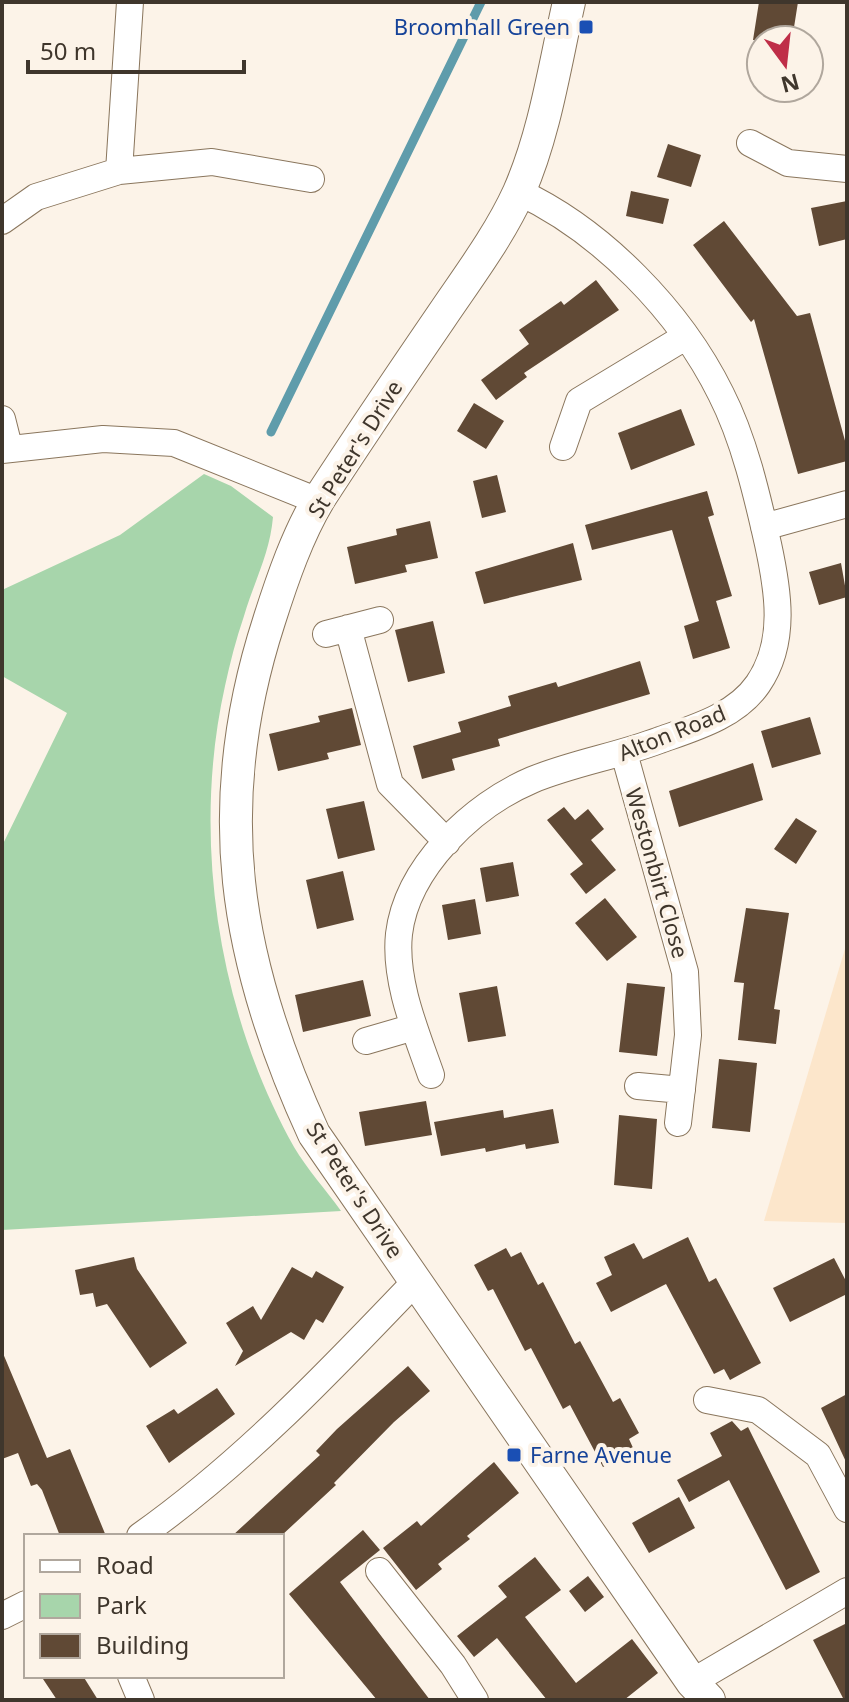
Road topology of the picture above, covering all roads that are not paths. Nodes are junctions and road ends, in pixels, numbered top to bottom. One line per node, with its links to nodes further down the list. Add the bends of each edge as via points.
1 (130, 2): 5 (street)
2 (569, 2): 7 (street, St Peter's Drive)
3 (750, 143): 4 (street, via 788,163)
4 (847, 169)
5 (119, 171): 6 (street, via 212,162); 8 (street, via 36,197)
6 (311, 179)
7 (519, 192): 9 (street, Alton Road, via 621,259); 13 (street, St Peter's Drive, via 479,262)
8 (2, 221)
9 (685, 337): 11 (street, via 579,401); 15 (street, Alton Road, via 723,396)
10 (2, 419): 12 (street)
11 (563, 447)
12 (5, 448): 13 (street, via 103,439 174,443)
13 (318, 501): 25 (street, St Peter's Drive, via 279,589 250,678 235,786 238,873 248,951 282,1064 314,1134)
14 (847, 504): 15 (street)
15 (764, 527): 17 (street, Alton Road, via 778,621 773,653 758,685 733,709 702,725)
16 (380, 620): 18 (street, via 337,631 390,784)
17 (624, 753): 18 (street, Alton Road, via 533,780 486,806); 23 (street, Westonbirt Close, via 683,962 688,1035)
18 (447, 842): 19 (street, Alton Road, via 421,876 399,933 399,961)
19 (414, 1027): 20 (street); 21 (street, Alton Road)
20 (366, 1041)
21 (431, 1075)
22 (638, 1086): 23 (street)
23 (682, 1090): 24 (street, Westonbirt Close)
24 (678, 1123)
25 (416, 1281): 28 (street, via 321,1381 198,1494); 34 (street, St Peter's Drive)
26 (707, 1400): 27 (street, via 758,1410 818,1455)
27 (847, 1509)
28 (143, 1534)
29 (379, 1571): 36 (street)
30 (847, 1591): 34 (street)
31 (24, 1605): 32 (street)
32 (2, 1616)
33 (132, 1678): 35 (street)
34 (701, 1691)
35 (141, 1700)
36 (475, 1700)

